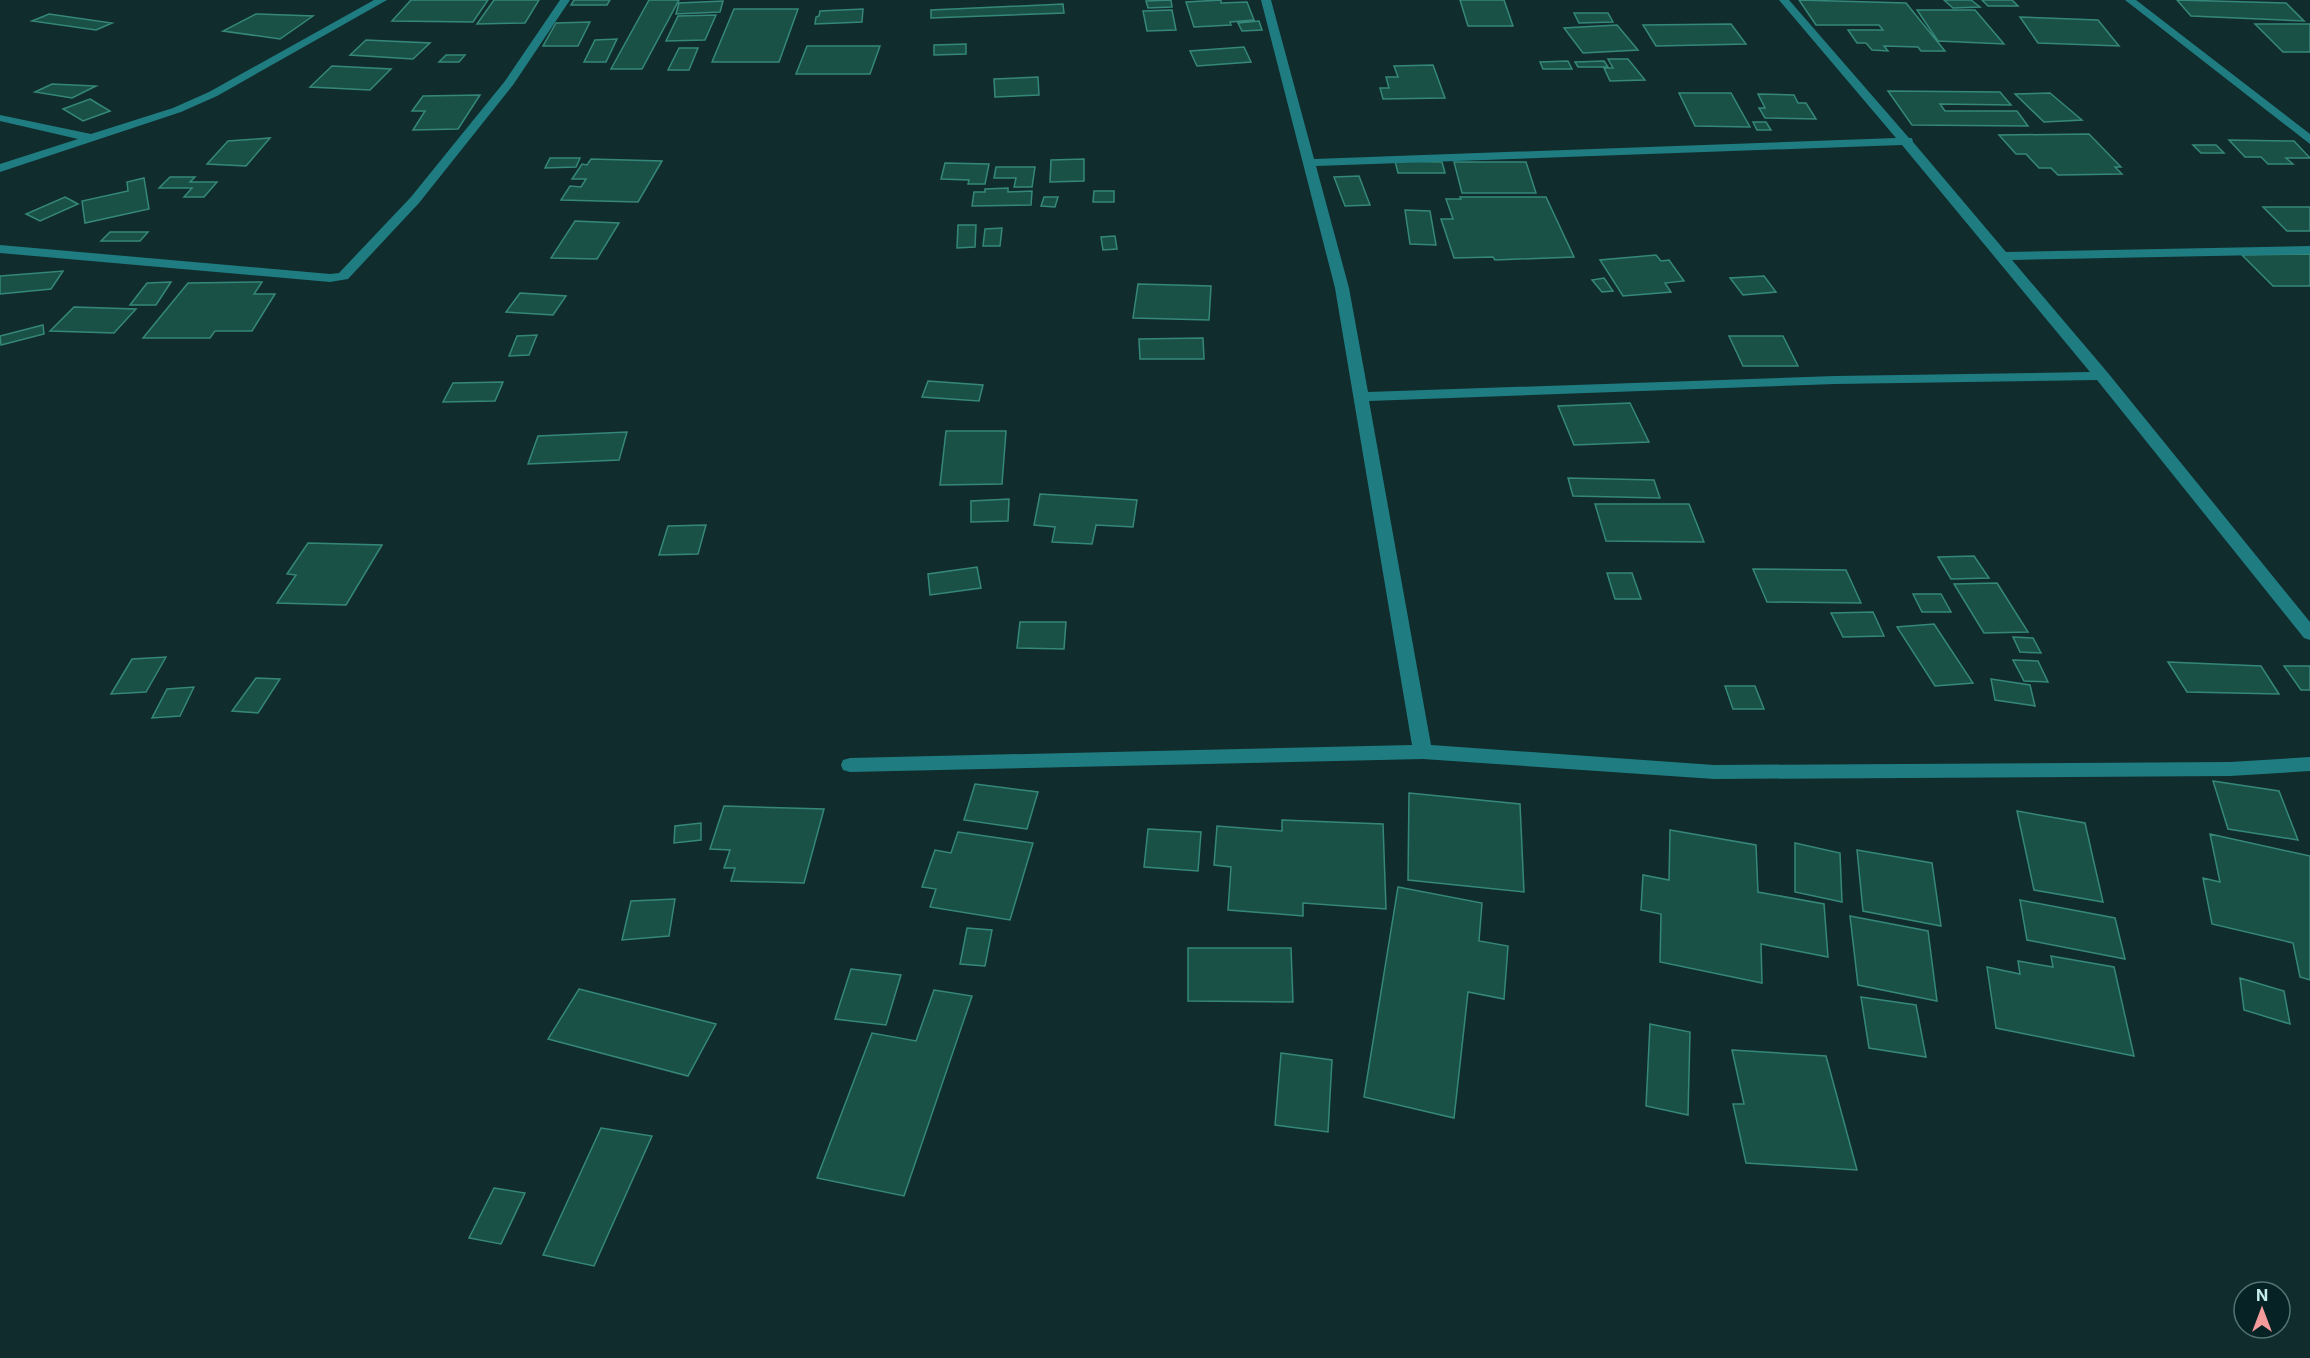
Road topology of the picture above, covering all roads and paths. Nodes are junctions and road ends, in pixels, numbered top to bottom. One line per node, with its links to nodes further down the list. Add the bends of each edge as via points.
1 (382, 0): 7 (street, via 213,94)
2 (565, 0): 12 (street, via 502,92 415,200 343,276 330,278)
3 (1266, 0): 10 (street)
4 (1784, 0): 9 (street)
5 (2130, 0): 8 (street)
6 (0, 118): 7 (street)
7 (92, 138): 11 (street)
8 (2310, 140)
9 (1908, 141): 10 (street); 14 (street)
10 (1309, 163): 16 (street, via 1342,288)
11 (0, 168)
12 (0, 249)
13 (2310, 250): 14 (street)
14 (2002, 256): 15 (street)
15 (2103, 376): 16 (street); 17 (street)
16 (1361, 397): 18 (street)
17 (2310, 634)
18 (1423, 752): 19 (street, via 1714,772 2230,769); 20 (street)
19 (2310, 764)
20 (850, 765)

